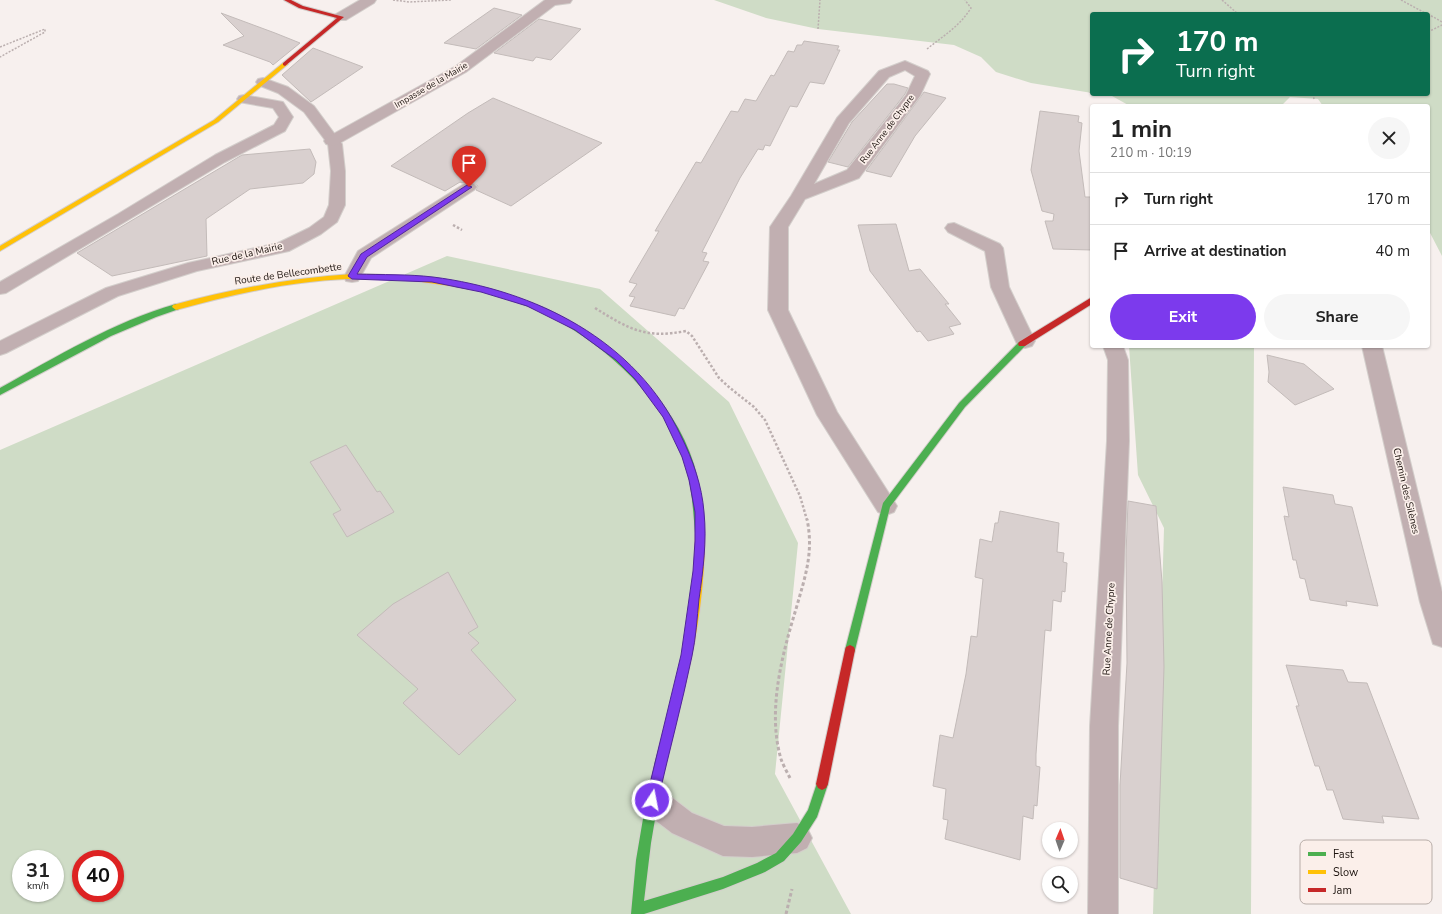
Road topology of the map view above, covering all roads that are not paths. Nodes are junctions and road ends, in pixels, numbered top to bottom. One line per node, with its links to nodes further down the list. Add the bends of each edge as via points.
1 (287, 0): 4 (street, via 301,7)
2 (369, 0): 4 (street)
3 (565, 0): 7 (street, Impasse de la Mairie, via 552,1 461,69)
4 (341, 17): 5 (street)
5 (264, 82): 6 (street); 7 (lane, Rue de la Mairie, via 283,90 309,109)
6 (244, 99): 11 (street, via 216,122); 13 (lane, via 278,105 286,116 280,128 216,160)
7 (332, 140): 18 (lane, Rue de la Mairie, via 335,144 338,171 337,205 331,219 315,231 283,247 194,267 112,292)
8 (469, 187): 12 (lane, via 364,255)
9 (799, 196): 9 (street, Rue Anne de Chypre, via 853,174 913,96 923,74 905,65 884,74 842,121); 20 (street, via 779,227 778,310 828,415)
10 (954, 228): 15 (street, via 994,248 1000,287)
11 (0, 249)
12 (352, 276): 19 (street, Route de Bellecombette, via 250,288 197,300 159,313 75,350); 22 (street, Route de Bellecombette, via 450,282 506,296 536,307 578,328 619,358 638,377 667,415 687,457 694,480 699,512 698,571 687,655)
13 (0, 289)
14 (1090, 301): 15 (street)
15 (1025, 341): 20 (street, via 962,405)
16 (1114, 348): 25 (street, Rue Anne de Chypre, via 1118,360 1118,441 1104,726)
17 (1372, 348): 21 (street, Chemin des Silènes)
18 (0, 349)
19 (0, 392)
20 (886, 506): 23 (street, via 850,649 823,780 813,813)
21 (1442, 636)
22 (652, 800): 23 (street, via 682,823 723,841 752,842); 24 (street, Route de Bellecombette)
23 (797, 838): 24 (street, via 780,857 761,868)
24 (637, 912)
25 (1103, 914)

